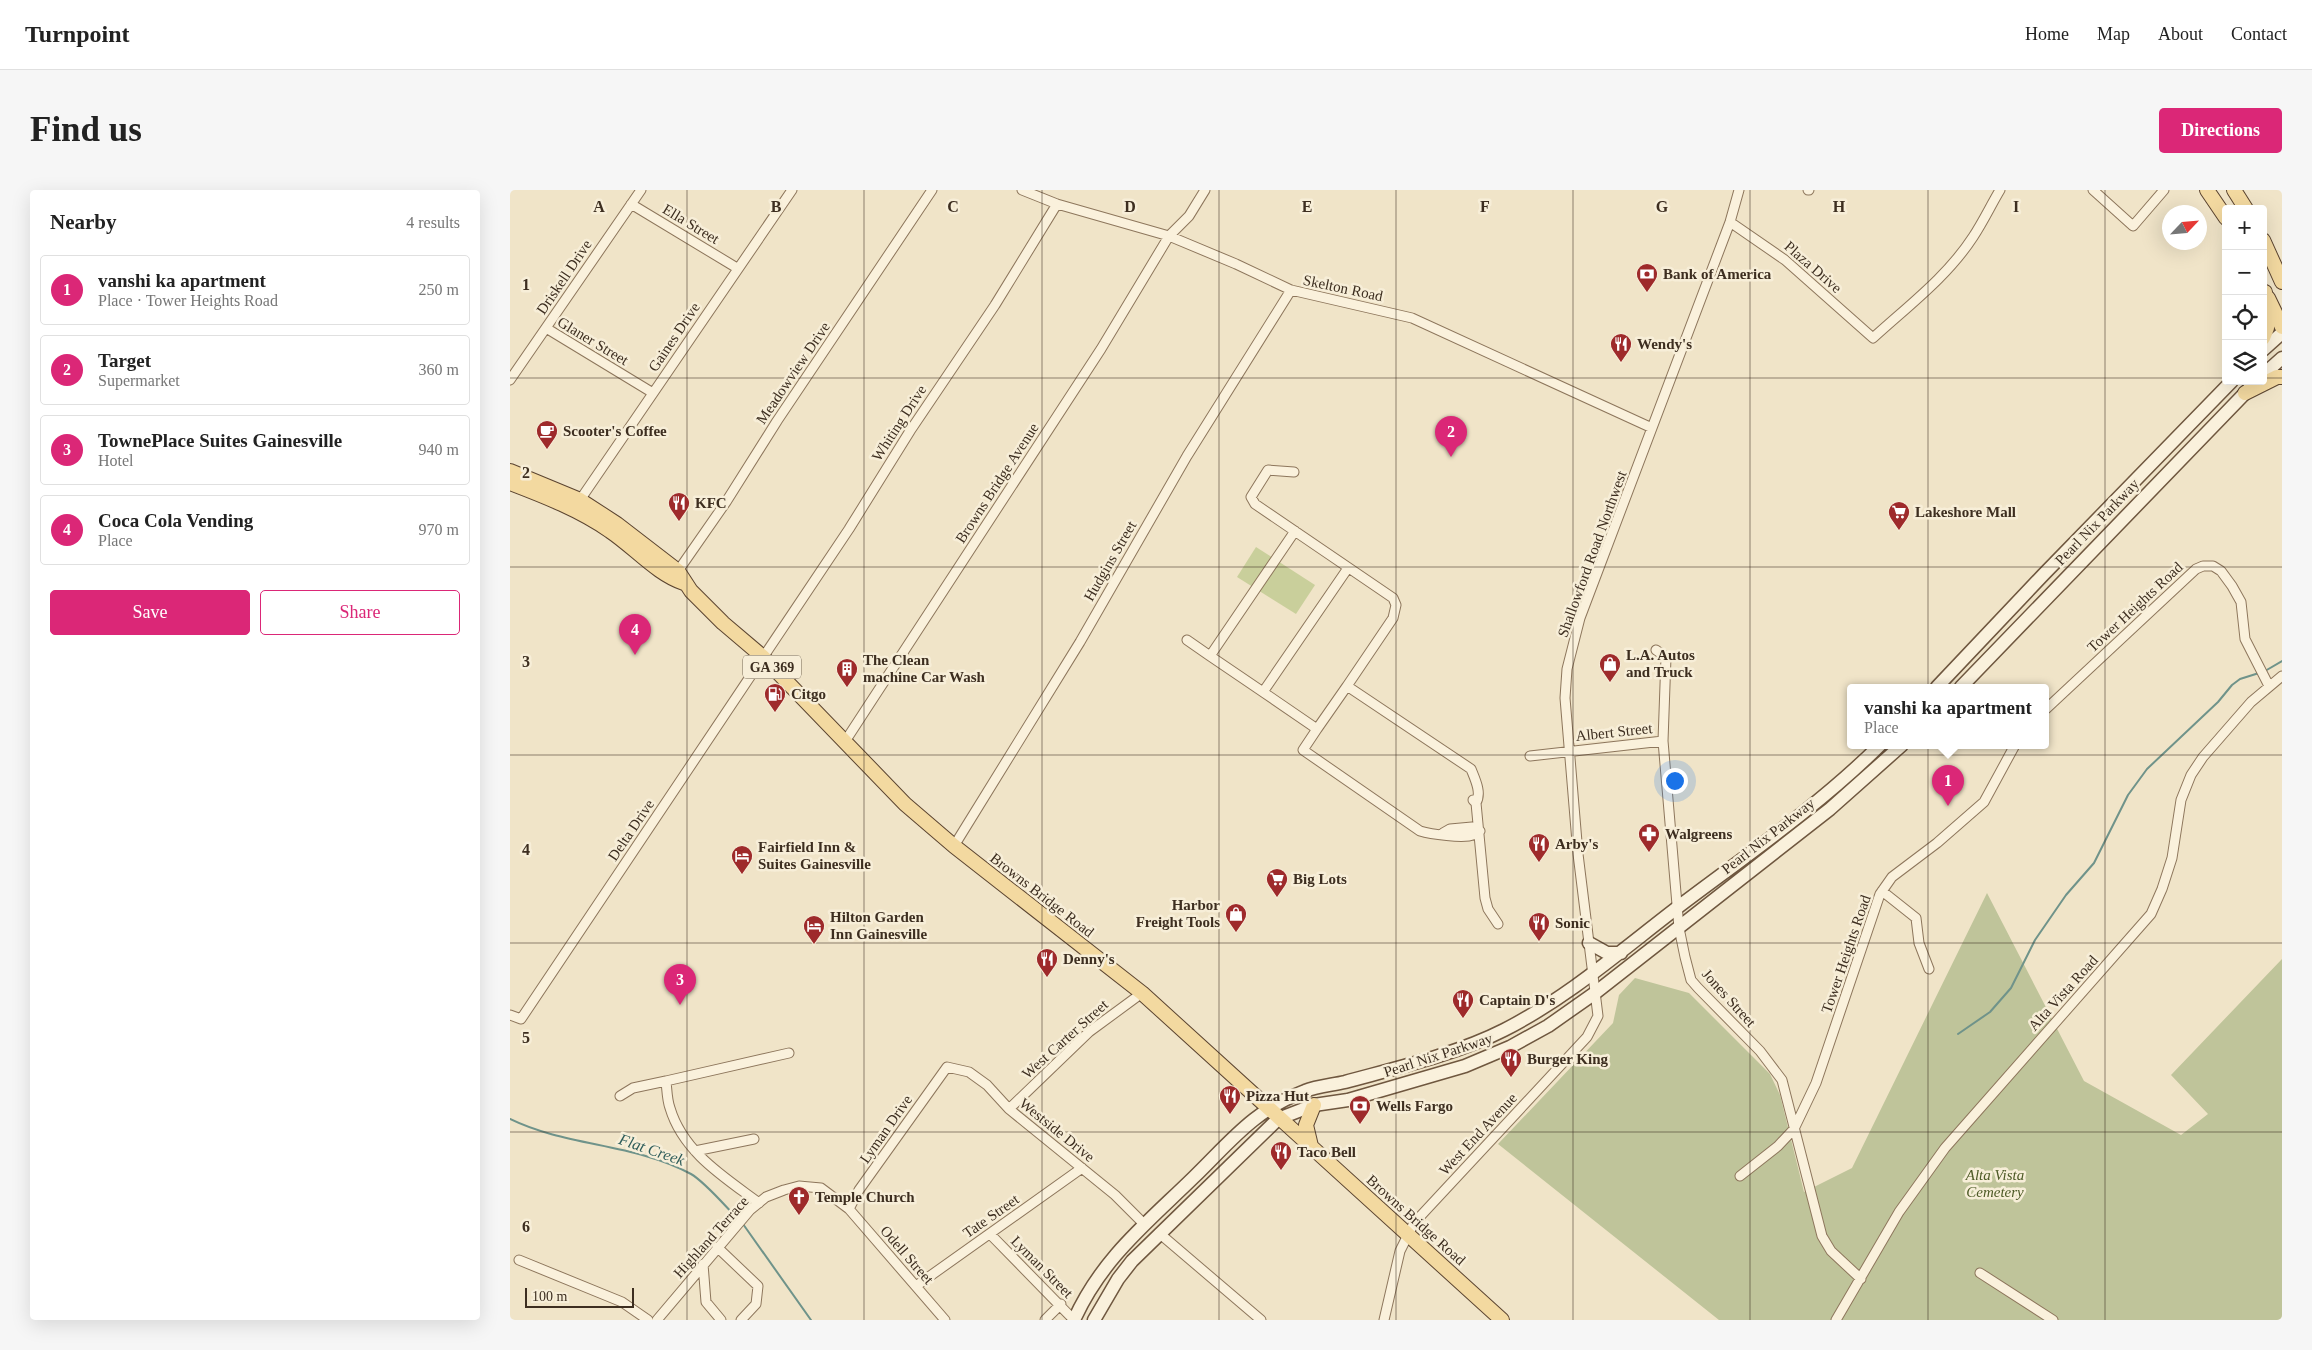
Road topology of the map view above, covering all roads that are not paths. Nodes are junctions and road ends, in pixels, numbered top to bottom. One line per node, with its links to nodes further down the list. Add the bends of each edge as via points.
1 (641, 190): 12 (street, Driskell Drive)
2 (792, 190): 19 (street, Gaines Drive)
3 (932, 190): 41 (street, Meadowview Drive)
4 (1022, 190): 13 (street, Skelton Road)
5 (1205, 190): 17 (street, Browns Bridge Avenue, via 1189,216)
6 (1739, 190): 16 (street, Shallowford Road Northwest)
7 (2000, 190): 16 (street, Plaza Drive, via 1973,238 1949,267 1923,295 1873,338 1785,260)
8 (2093, 190): 9 (street, via 2133,226)
9 (2164, 190)
10 (2207, 190): 15 (main road)
11 (2234, 190): 14 (main road)
12 (631, 204): 19 (street, Ella Street); 24 (street, Driskell Drive)
13 (1057, 204): 17 (street, Skelton Road); 46 (street, Whiting Drive)
14 (2243, 205)
15 (2222, 212)
16 (1730, 222): 35 (street, Shallowford Road Northwest)
17 (1169, 236): 21 (street, Skelton Road); 56 (street, Browns Bridge Avenue, via 1101,349)
18 (2267, 249): 20 (main road)
19 (737, 268): 33 (street, Gaines Drive)
20 (2282, 282)
21 (1291, 290): 35 (street, Skelton Road, via 1412,318); 63 (street, Hudgins Street)
22 (2266, 295): 23 (main road)
23 (2282, 327)
24 (546, 328): 30 (street, Driskell Drive); 33 (street, Glaner Street)
25 (2282, 333): 26 (main road)
26 (2267, 346)
27 (2282, 358): 28 (main road)
28 (2267, 371)
29 (2282, 377): 34 (main road)
30 (510, 380)
31 (2228, 385): 48 (main road, Pearl Nix Parkway)
32 (2253, 385): 34 (main road, Pearl Nix Parkway)
33 (653, 393): 38 (street, Gaines Drive)
34 (2245, 393): 49 (main road, Pearl Nix Parkway)
35 (1652, 428): 60 (street, Shallowford Road Northwest, via 1572,645 1565,698)
36 (1294, 472): 39 (street, via 1268,470 1251,496 1255,504)
37 (510, 473): 38 (main road, Browns Bridge Road / GA 369); 42 (main road, Browns Bridge Road / GA 369, via 602,525 671,579)
38 (580, 500): 41 (main road, Browns Bridge Road / GA 369)
39 (1295, 532): 40 (street); 45 (street)
40 (1348, 568): 50 (street, via 1392,598 1396,606 1393,618); 52 (street)
41 (678, 571): 42 (main road, Browns Bridge Road / GA 369)
42 (684, 584): 46 (main road, Browns Bridge Road / GA 369)
43 (1187, 640): 45 (street)
44 (1656, 650): 55 (street, Jones Street, via 1666,657)
45 (1210, 656): 52 (street)
46 (763, 657): 56 (main road, Browns Bridge Road / GA 369); 74 (street, Delta Drive, via 522,1019)
47 (2282, 676): 51 (street, Alta Vista Road)
48 (1940, 684)
49 (1964, 684)
50 (1347, 686): 54 (street); 62 (street, via 1471,769 1478,799)
51 (2269, 686): 53 (street, Tower Heights Road, via 2245,639 2241,602 2221,571 2213,566 2203,566); 99 (street, Alta Vista Road, via 2251,702 2191,775 2181,800 2172,858 2151,914 1945,1148 1899,1212)
52 (1263, 692): 54 (street)
53 (2049, 706)
54 (1317, 729): 62 (street, via 1303,750 1420,831 1430,834 1450,829 1461,832 1472,827)
55 (1663, 741): 60 (street, Albert Street); 65 (street, Jones Street)
56 (844, 743): 63 (main road, Browns Bridge Road / GA 369, via 905,804)
57 (1876, 749): 65 (main road, Pearl Nix Parkway, via 1820,797)
58 (1898, 749): 67 (main road, Pearl Nix Parkway, via 1830,809)
59 (2013, 749): 64 (street, Tower Heights Road, via 1984,802 1892,877)
60 (1568, 750): 61 (street, Albert Street); 68 (street, Shallowford Road Northwest)
61 (1530, 756)
62 (1479, 832): 66 (street, via 1488,908)
63 (954, 846): 72 (main road, Browns Bridge Road / GA 369)
64 (1882, 891): 70 (street, via 1916,918 1919,943); 83 (street, Tower Heights Road, via 1816,1083)
65 (1678, 907): 67 (street, Jones Street); 69 (main road, Pearl Nix Parkway)
66 (1498, 924)
67 (1679, 928): 73 (main road, Pearl Nix Parkway); 83 (street, Jones Street, via 1691,980 1782,1080)
68 (1589, 943): 69 (main road, via 1606,953); 71 (street, Shallowford Road Northwest)
69 (1621, 953): 71 (main road, Pearl Nix Parkway)
70 (1930, 969)
71 (1592, 974): 73 (street, West End Avenue); 80 (main road, Pearl Nix Parkway, via 1502,1031 1458,1049 1307,1090)
72 (1142, 993): 80 (main road, Browns Bridge Road / GA 369); 81 (street, West Carter Street, via 1089,1032)
73 (1596, 993): 79 (main road, Pearl Nix Parkway, via 1510,1048 1465,1066 1344,1100); 94 (street, West End Avenue, via 1598,1016 1587,1037 1414,1223)
74 (510, 1015)
75 (789, 1053): 77 (street)
76 (947, 1066): 81 (street, Westside Drive, via 969,1072 987,1085); 90 (street, Lyman Drive)
77 (666, 1081): 78 (street, via 633,1088); 86 (street, via 669,1107 680,1133)
78 (620, 1096)
79 (1314, 1105): 82 (main road, Pearl Nix Parkway); 85 (main road, via 1306,1125)
80 (1267, 1108): 82 (main road, Browns Bridge Road / GA 369); 91 (main road, Pearl Nix Parkway, via 1237,1133)
81 (1009, 1109): 87 (street, Westside Drive)
82 (1278, 1119): 85 (main road, Browns Bridge Road / GA 369); 92 (main road, Pearl Nix Parkway)
83 (1794, 1129): 88 (street, Tower Heights Road); 99 (street, Jones Street, via 1822,1236 1836,1256)
84 (754, 1139): 86 (street)
85 (1311, 1146): 94 (main road, Browns Bridge Road / GA 369)
86 (695, 1151): 89 (street, via 716,1172)
87 (1082, 1168): 91 (street, Westside Drive); 93 (street, Tate Street)
88 (1740, 1176)
89 (760, 1203): 90 (street, Highland Terrace, via 766,1197 799,1186 820,1188); 95 (street, Highland Terrace)
90 (849, 1209): 100 (street, Odell Street)
91 (1145, 1225): 108 (main road, Pearl Nix Parkway, via 1119,1249 1104,1269)
92 (1159, 1232): 109 (main road, Pearl Nix Parkway, via 1118,1279); 110 (street)
93 (990, 1234): 100 (street, Tate Street); 101 (street, Lyman Street)
94 (1407, 1236): 111 (street, West End Avenue, via 1400,1251); 112 (main road, Browns Bridge Road / GA 369)
95 (717, 1247): 97 (street, Highland Terrace); 105 (street, via 758,1286 756,1304)
96 (519, 1260): 102 (street, via 622,1302)
97 (703, 1264): 103 (street, Highland Terrace); 104 (street, via 706,1302)
98 (1980, 1273): 114 (street)
99 (1861, 1279): 113 (street, Alta Vista Road)
100 (916, 1286): 106 (street, Odell Street)
101 (1061, 1304): 107 (street); 108 (street, Lyman Street)
102 (648, 1320)
103 (657, 1320)
104 (721, 1320)
105 (741, 1320)
106 (945, 1320)
107 (1045, 1320)
108 (1074, 1320)
109 (1094, 1320)
110 (1261, 1320)
111 (1384, 1320)
112 (1502, 1320)
113 (1836, 1320)
114 (2053, 1320)

